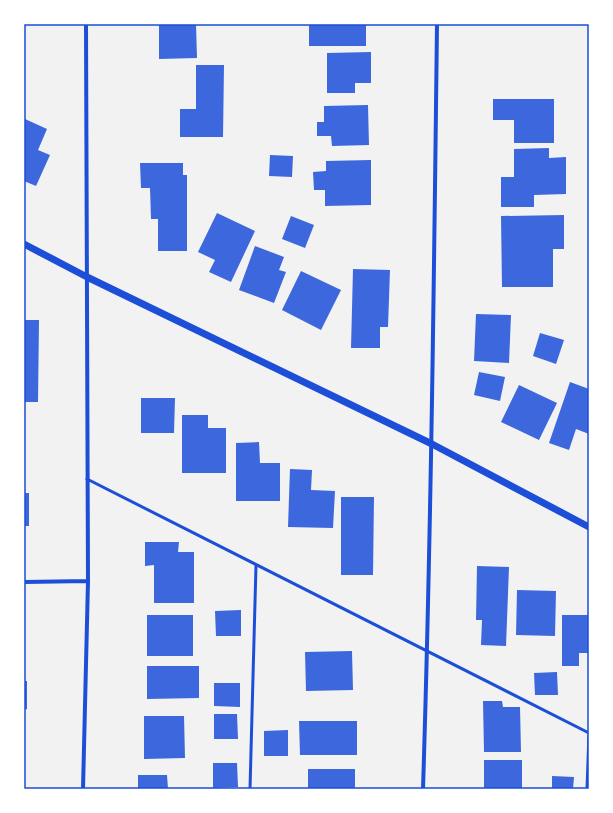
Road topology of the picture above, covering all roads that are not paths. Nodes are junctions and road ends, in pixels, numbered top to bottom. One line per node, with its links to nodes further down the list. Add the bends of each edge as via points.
1 (86, 24): 4 (street)
2 (437, 24): 5 (street)
3 (24, 244): 4 (street)
4 (87, 277): 5 (street); 6 (street)
5 (432, 444): 7 (street); 11 (street)
6 (87, 479): 8 (lane); 9 (street)
7 (589, 526)
8 (256, 565): 11 (lane); 13 (lane)
9 (88, 581): 10 (street); 12 (street)
10 (24, 582)
11 (427, 651): 14 (street); 15 (lane, via 589,733)
12 (83, 789)
13 (250, 789)
14 (423, 789)
15 (587, 789)

